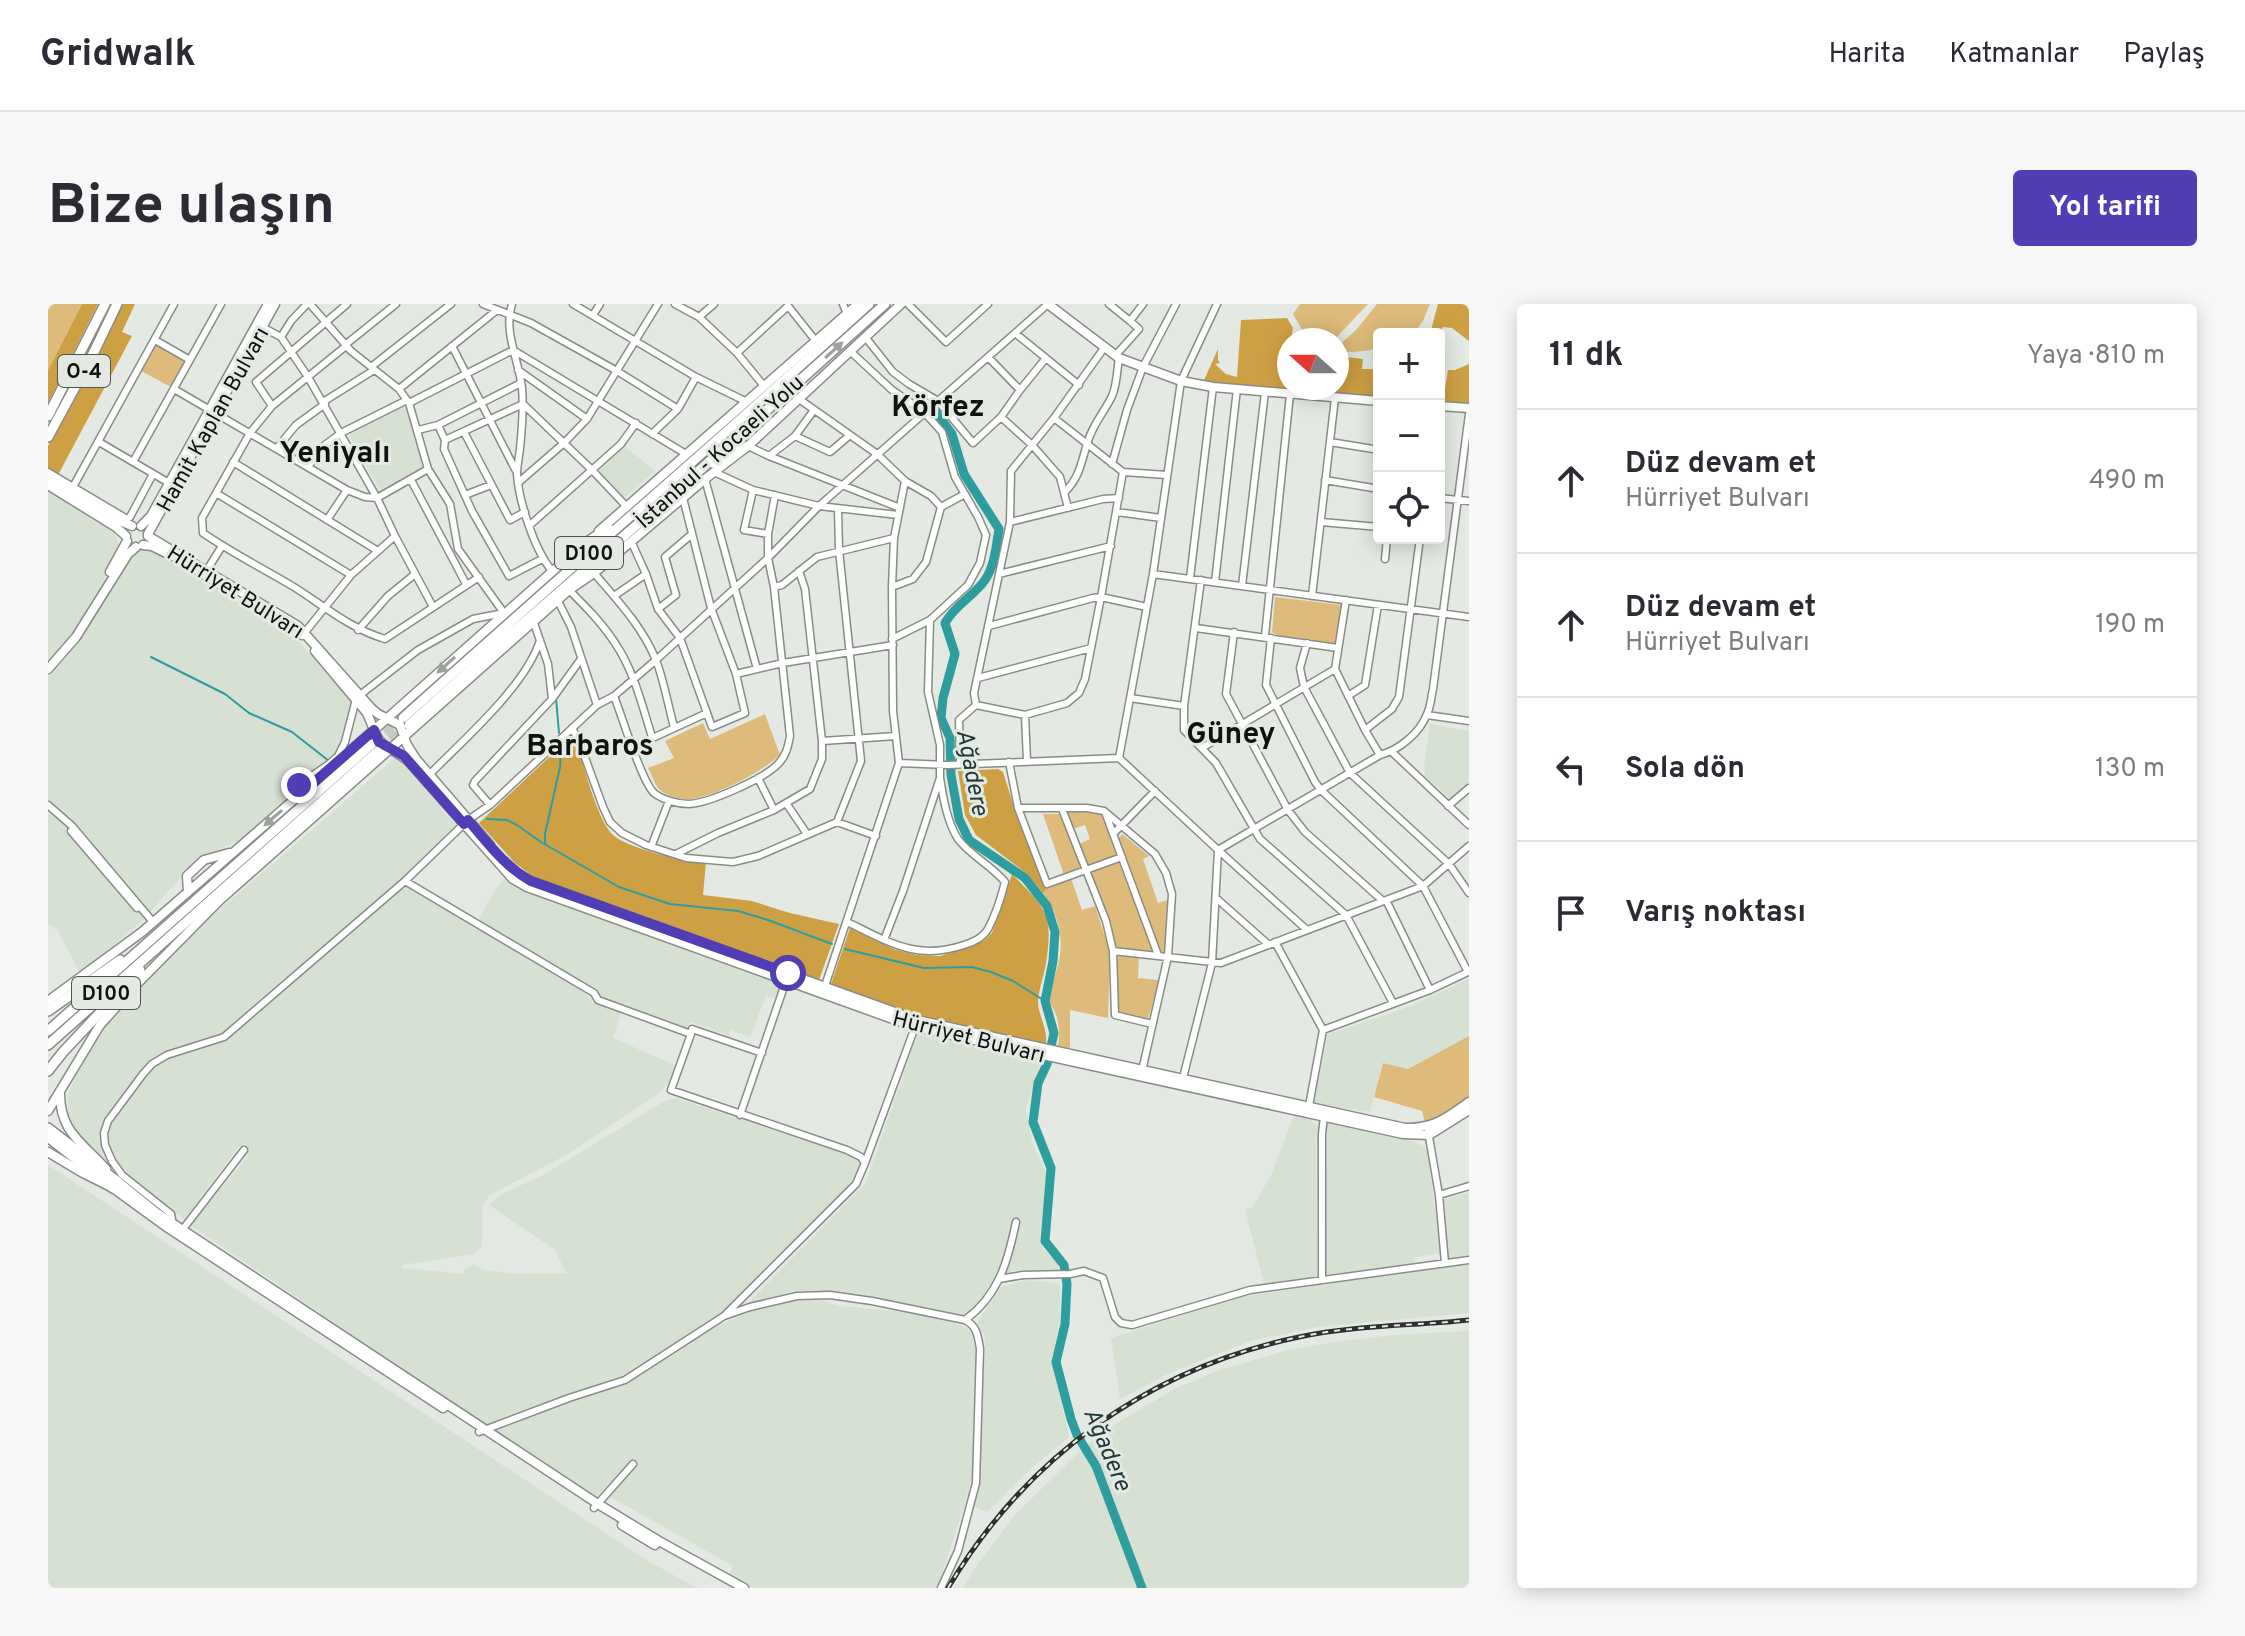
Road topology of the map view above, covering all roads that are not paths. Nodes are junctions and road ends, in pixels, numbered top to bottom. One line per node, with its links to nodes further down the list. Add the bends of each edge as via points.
1 (105, 304): 93 (highway, O-4)
2 (117, 304): 107 (highway, O-4)
3 (174, 304): 40 (street)
4 (221, 304): 53 (street)
5 (309, 304): 35 (street); 38 (street)
6 (347, 304): 35 (street)
7 (396, 304): 43 (street)
8 (451, 304): 55 (street)
9 (483, 304): 29 (street)
10 (512, 304): 30 (street)
11 (573, 304): 32 (street)
12 (600, 304): 32 (street)
13 (658, 304): 42 (street)
14 (675, 304): 33 (street)
15 (714, 304): 33 (street)
16 (843, 304): 31 (street)
17 (858, 304): 31 (main road)
18 (869, 304): 70 (highway, D100)
19 (885, 304): 70 (highway, İstanbul - Kocaeli Yolu / D100, one-way to 19)
20 (988, 304): 28 (street, via 946,342)
21 (1048, 304): 37 (street); 45 (main road)
22 (1109, 304): 34 (street)
23 (1143, 304): 34 (street)
24 (1176, 304): 54 (street)
25 (1217, 304): 61 (street)
26 (267, 305): 36 (main road, Hamit Kaplan Bulvarı)
27 (788, 305): 41 (street); 49 (street)
28 (901, 305): 39 (main road)
29 (497, 310): 30 (street); 44 (street)
30 (509, 314): 47 (street); 57 (street)
31 (847, 314): 41 (main road)
32 (593, 315): 42 (street)
33 (699, 317): 49 (street)
34 (1130, 321): 51 (street, via 1139,329)
35 (326, 322): 43 (street); 46 (street)
36 (260, 326): 38 (street); 90 (main road, Hamit Kaplan Bulvarı)
37 (1015, 333): 50 (street); 52 (street)
38 (281, 337): 46 (street)
39 (866, 338): 48 (main road); 78 (street, via 893,372)
40 (155, 340): 53 (street); 109 (street)
41 (815, 340): 64 (main road)
42 (636, 341): 57 (street); 60 (street)
43 (346, 346): 55 (street); 59 (street)
44 (452, 346): 58 (street); 67 (street)
45 (1104, 348): 51 (main road); 63 (street)
46 (291, 350): 59 (street); 85 (street, via 256,382)
47 (513, 350): 56 (street); 58 (street); 80 (street)
48 (850, 351): 73 (main road); 91 (street)
49 (737, 353): 64 (street)
50 (988, 357): 69 (street); 78 (street)
51 (1117, 357): 54 (main road); 110 (street, via 1114,393)
52 (1046, 358): 63 (street); 69 (street)
53 (190, 360): 66 (street)
54 (1143, 367): 61 (main road); 122 (street)
55 (372, 369): 67 (street); 82 (street)
56 (518, 370): 62 (street); 97 (street)
57 (617, 371): 80 (street); 88 (street)
58 (467, 374): 77 (street); 83 (street)
59 (308, 377): 82 (street); 85 (street)
60 (696, 377): 81 (street); 88 (street)
61 (1181, 381): 65 (main road); 133 (street)
62 (521, 383): 83 (street); 84 (street)
63 (1079, 385): 95 (street)
64 (764, 386): 81 (main road)
65 (1213, 387): 68 (main road); 201 (street)
66 (174, 389): 90 (street); 120 (street)
67 (399, 389): 77 (street)
68 (1237, 389): 71 (main road); 203 (street)
69 (1020, 390): 94 (street)
70 (779, 392): 124 (highway, D100); 132 (highway, İstanbul - Kocaeli Yolu / D100)
71 (1265, 392): 72 (main road); 205 (street)
72 (1277, 393)
73 (799, 399): 89 (street); 114 (main road)
74 (1349, 399): 79 (main road)
75 (1289, 400): 209 (street)
76 (1335, 400): 111 (street)
77 (408, 401): 100 (street); 103 (street)
78 (938, 401): 91 (street); 94 (street, via 973,443)
79 (1373, 401)
80 (599, 402): 97 (street); 98 (street)
81 (747, 402): 117 (main road)
82 (324, 403): 103 (street); 115 (street)
83 (482, 403): 96 (street); 99 (street)
84 (523, 404): 96 (street); 112 (street); 130 (street)
85 (272, 406): 102 (street)
86 (1445, 406): 87 (main road)
87 (1469, 408)
88 (678, 409): 104 (street)
89 (814, 410): 105 (street); 106 (street)
90 (212, 411): 102 (street); 139 (main road, Hamit Kaplan Bulvarı); 179 (main road, Hamit Kaplan Bulvarı)
91 (924, 412): 118 (street); 149 (street, via 942,432)
92 (1469, 414): 157 (street)
93 (48, 416)
94 (1001, 417): 113 (street)
95 (1054, 418): 110 (street); 113 (street)
96 (490, 419): 101 (street); 130 (street)
97 (587, 419): 112 (street)
98 (636, 423): 104 (street); 126 (street)
99 (438, 425): 100 (street); 108 (street)
100 (418, 430): 125 (street)
101 (464, 432): 108 (street); 141 (street)
102 (250, 433): 115 (street); 121 (street)
103 (341, 433): 123 (street); 153 (street)
104 (652, 434): 117 (street)
105 (850, 435): 106 (street, via 830,452); 118 (street)
106 (795, 436): 119 (street)
107 (48, 437)
108 (445, 440): 150 (street, via 444,449)
109 (99, 442): 120 (street); 143 (street)
110 (1087, 442): 122 (street); 147 (street, via 1076,481)
111 (1330, 442): 116 (street); 136 (street)
112 (564, 443): 126 (street); 138 (street)
113 (1032, 445): 147 (street, via 1060,477); 169 (street, via 1011,471)
114 (748, 446): 119 (street); 128 (main road); 132 (highway)
115 (277, 448): 123 (street)
116 (1373, 449)
117 (686, 454): 160 (main road)
118 (877, 454): 137 (street); 142 (street)
119 (769, 456): 142 (street)
120 (133, 462): 131 (street)
121 (233, 462): 148 (street); 168 (street)
122 (1112, 464): 129 (street)
123 (308, 467): 145 (street)
124 (687, 468): 152 (highway, İstanbul - Kocaeli Yolu / D100, via 529,604 406,722); 185 (highway)
125 (428, 469): 135 (street); 200 (street, via 450,504 458,549)
126 (592, 470): 160 (street); 171 (street)
127 (48, 472): 143 (street)
128 (714, 472): 132 (main road); 146 (street)
129 (1123, 472): 133 (street); 155 (street)
130 (517, 473): 138 (street)
131 (153, 474): 139 (street); 143 (street, via 129,519)
132 (704, 474): 152 (highway, İstanbul - Kocaeli Yolu / D100); 154 (main road); 208 (street)
133 (1167, 475): 167 (street)
134 (48, 478): 172 (main road, via 109,516)
135 (411, 480): 153 (street); 204 (street)
136 (1325, 480): 144 (street); 170 (street)
137 (905, 481): 161 (street); 165 (street)
138 (519, 482): 164 (street)
139 (169, 483): 172 (main road, Hamit Kaplan Bulvarı, via 151,516)
140 (48, 485): 177 (main road)
141 (491, 485): 150 (street); 164 (street, via 510,520)
142 (842, 486): 159 (street); 165 (street)
143 (73, 487)
144 (1373, 488)
145 (347, 490): 153 (street); 168 (street)
146 (753, 490): 151 (street); 175 (street, via 744,530)
147 (1065, 492): 162 (street)
148 (216, 493): 183 (street, via 202,518 203,533); 199 (street)
149 (965, 494): 161 (street); 226 (street, via 986,535 980,563 968,585)
150 (465, 495): 189 (street, via 509,576)
151 (775, 495): 159 (street); 175 (street)
152 (670, 496): 210 (highway)
153 (377, 498): 176 (street)
154 (683, 498): 174 (street); 180 (main road)
155 (1119, 498): 162 (street); 166 (street)
156 (1445, 498): 157 (street)
157 (1458, 499): 158 (street); 224 (street)
158 (1469, 501)
159 (819, 506): 163 (street); 188 (street)
160 (627, 507): 185 (main road)
161 (941, 507): 207 (street, via 926,562 913,579)
162 (1068, 508): 169 (street)
163 (838, 509): 165 (street); 186 (street)
164 (525, 512): 171 (street)
165 (899, 512): 178 (street)
166 (1117, 512): 167 (street); 184 (street)
167 (1161, 518): 198 (street)
168 (327, 520): 187 (street)
169 (1010, 522): 197 (street)
170 (1321, 522): 173 (street); 212 (street)
171 (530, 525): 189 (street)
172 (136, 526): 177 (main road, Hamit Kaplan Bulvarı); 179 (main road)
173 (1373, 526)
174 (692, 534): 220 (street); 221 (street, via 665,557 676,595)
175 (768, 534): 188 (street)
176 (395, 536): 187 (street); 195 (street)
177 (126, 538): 179 (main road); 244 (main road, Hamit Kaplan Bulvarı, via 72,634)
178 (894, 538): 186 (street); 207 (street)
179 (144, 541): 191 (main road, Hürriyet Bulvarı); 232 (main road, Hürriyet Bulvarı); 246 (main road, Hamit Kaplan Bulvarı, via 128,554 76,637)
180 (631, 541): 194 (main road); 196 (street)
181 (1386, 544): 190 (street)
182 (1419, 544): 222 (street)
183 (222, 546): 191 (street); 219 (street)
184 (1111, 546): 197 (street); 213 (street)
185 (577, 549): 192 (main road)
186 (839, 550): 193 (street, via 817,557); 240 (street)
187 (378, 551): 199 (street)
188 (768, 558): 206 (street); 208 (street)
189 (542, 559): 192 (street)
190 (1385, 559)
191 (207, 570): 232 (main road, Hürriyet Bulvarı, via 289,619)
192 (552, 571): 223 (main road)
193 (799, 571): 206 (street); 241 (street)
194 (594, 573): 210 (main road); 211 (street)
195 (415, 574): 217 (street); 230 (street)
196 (646, 574): 211 (street); 221 (street)
197 (999, 574): 228 (street)
198 (1153, 574): 201 (street); 218 (street)
199 (351, 575): 219 (street)
200 (479, 577): 204 (street); 223 (street)
201 (1190, 578): 202 (street)
202 (1201, 580): 203 (street); 229 (street)
203 (1215, 582): 205 (street)
204 (466, 584): 217 (street)
205 (1242, 586): 209 (street)
206 (774, 587): 245 (street)
207 (892, 587): 236 (street)
208 (736, 588): 220 (street); 247 (street)
209 (1269, 589): 212 (street); 233 (street)
210 (569, 590): 215 (main road); 251 (street, via 617,645)
211 (614, 596): 243 (street)
212 (1312, 596): 214 (street)
213 (1101, 597): 218 (street); 228 (street); 238 (street)
214 (1346, 600): 216 (street); 239 (street)
215 (558, 601): 227 (main road); 242 (street)
216 (1378, 605): 222 (street); 254 (street, via 1365,685)
217 (433, 607): 230 (street, via 385,639)
218 (1147, 607): 256 (street)
219 (326, 608): 230 (street); 232 (street)
220 (711, 608): 234 (street); 249 (street)
221 (658, 609): 234 (street)
222 (1411, 610): 224 (street); 271 (street, via 1399,697)
223 (504, 613): 255 (street, via 473,619 418,650); 265 (main road, one-way to 265)
224 (1443, 614): 225 (street); 264 (street)
225 (1469, 617)
226 (930, 620): 236 (street); 288 (street, via 928,692)
227 (534, 623): 235 (street); 273 (main road)
228 (989, 626): 250 (street)
229 (1196, 628): 231 (street); 261 (street)
230 (358, 630)
231 (1234, 632): 233 (street); 267 (street, via 1226,694)
232 (304, 634): 255 (main road, Hürriyet Bulvarı)
233 (1268, 637): 237 (street); 260 (street, via 1266,685)
234 (680, 638): 243 (street); 262 (street)
235 (540, 640): 257 (street); 290 (street, via 535,656 503,697)
236 (892, 642): 240 (street); 272 (street)
237 (1307, 643): 239 (street); 252 (street, via 1300,668)
238 (1091, 648): 250 (street); 263 (street, via 1079,693 1067,703)
239 (1338, 648): 248 (street)
240 (849, 651): 241 (street); 275 (street)
241 (814, 657): 245 (street); 276 (street)
242 (581, 659): 257 (street); 258 (street)
243 (656, 660): 251 (street); 268 (street)
244 (48, 661)
245 (783, 663): 247 (street); 291 (street, via 790,736 778,765)
246 (48, 669)
247 (757, 669): 249 (street)
248 (1335, 669): 252 (street); 254 (street)
249 (736, 674): 262 (street, via 745,713 712,727)
250 (978, 678): 259 (street)
251 (633, 679): 253 (street); 274 (street)
252 (1304, 687): 260 (street); 289 (street)
253 (614, 696): 258 (street); 277 (street)
254 (1348, 696): 271 (street)
255 (358, 697): 265 (main road, Hürriyet Bulvarı); 270 (main road, Hürriyet Bulvarı); 293 (street, via 338,756)
256 (1130, 698): 261 (street); 283 (street)
257 (552, 699): 299 (street, via 475,781)
258 (597, 705): 269 (street)
259 (976, 705): 263 (street); 287 (street, via 959,720)
260 (1275, 705): 267 (street); 295 (street)
261 (1184, 706): 279 (street, via 1184,730)
262 (707, 713): 268 (street)
263 (1025, 715): 284 (street)
264 (1427, 715): 266 (street); 281 (street)
265 (387, 718): 270 (main road); 273 (main road, Hürriyet Bulvarı, via 400,725)
266 (1469, 721)
267 (1243, 724): 279 (street); 305 (street)
268 (674, 727): 274 (street)
269 (572, 728): 299 (street); 316 (street, via 610,822)
270 (374, 730): 280 (main road, Hürriyet Bulvarı); 293 (main road)
271 (1365, 730): 282 (street)
272 (896, 736): 275 (street); 286 (street)
273 (406, 737): 280 (main road); 290 (main road, Hürriyet Bulvarı)
274 (652, 737): 277 (street)
275 (859, 738): 276 (street); 308 (street, via 861,761)
276 (822, 741): 298 (street, via 822,759 810,789)
277 (633, 747): 297 (street, via 648,784)
278 (375, 748): 331 (highway, D100)
279 (1202, 748): 311 (street)
280 (391, 750): 307 (main road, Hürriyet Bulvarı); 326 (main road)
281 (1392, 752): 282 (street); 300 (street)
282 (1380, 755): 289 (street)
283 (1119, 758): 284 (street); 296 (street)
284 (1027, 761): 285 (street)
285 (1009, 762): 287 (street); 302 (street)
286 (899, 763): 288 (street); 314 (street)
287 (958, 764): 288 (street)
288 (944, 765): 292 (street)
289 (1350, 773): 295 (street); 320 (street)
290 (429, 775): 307 (main road, Hürriyet Bulvarı)
291 (758, 778): 297 (street, via 704,801); 304 (street)
292 (940, 778): 333 (street); 333 (street, via 957,837 1005,882 998,905 988,930 959,947 915,951)
293 (301, 788): 330 (main road, one-way to 330)
294 (1469, 788): 300 (street)
295 (1321, 790): 305 (street); 323 (street)
296 (1155, 791): 309 (street); 317 (street)
297 (669, 801): 316 (street)
298 (786, 803): 304 (street); 312 (street)
299 (490, 805): 307 (street)
300 (1448, 806): 310 (street)
301 (48, 808): 330 (street, via 72,826)
302 (1018, 808): 303 (street); 321 (street, via 1047,884)
303 (1062, 809): 306 (street); 321 (street)
304 (774, 810): 318 (street)
305 (1288, 810): 311 (street); 327 (street, via 1305,832)
306 (1104, 811): 309 (street); 313 (street)
307 (466, 822): 322 (street); 341 (main road, Hürriyet Bulvarı, via 531,881)
308 (837, 822): 312 (street); 314 (street)
309 (1122, 825): 313 (street); 338 (street, via 1155,854 1166,873 1172,894)
310 (1469, 825)
311 (1254, 830): 317 (street); 328 (street)
312 (807, 834): 318 (street, via 733,862)
313 (1113, 834): 319 (street)
314 (876, 836): 329 (street)
315 (1469, 846): 320 (street)
316 (651, 847): 318 (street)
317 (1218, 850): 325 (street); 332 (street)
318 (675, 855)
319 (1122, 857): 321 (street); 337 (street)
320 (1449, 864): 323 (street); 324 (street)
321 (1085, 871): 336 (street)
322 (405, 881): 351 (street, via 598,1000); 377 (street, via 224,1037 152,1064 113,1114 104,1133 107,1151 122,1175 171,1214)
323 (1423, 886): 327 (street); 340 (street)
324 (1469, 893)
325 (1216, 898): 335 (street); 339 (street)
326 (220, 900): 331 (main road); 342 (main road)
327 (1384, 900): 328 (street); 344 (street)
328 (1346, 915): 332 (street); 345 (street)
329 (847, 922): 333 (street); 343 (street)
330 (152, 923): 346 (main road, via 149,932)
331 (174, 927): 334 (highway, D100); 346 (highway); 350 (highway, D100)
332 (1307, 930): 335 (street)
333 (884, 940)
334 (164, 942): 342 (main road); 352 (highway, D100); 355 (highway)
335 (1272, 943): 339 (street); 349 (street)
336 (1113, 951): 337 (street); 347 (street, via 1115,1015)
337 (1158, 955): 338 (street)
338 (1168, 956): 339 (street); 347 (street)
339 (1212, 963): 357 (street)
340 (1468, 972): 344 (street)
341 (787, 977): 343 (main road, Hürriyet Bulvarı); 348 (main road, Hürriyet Bulvarı); 354 (street)
342 (135, 986): 358 (main road, via 93,1034)
343 (825, 986): 353 (main road, Hürriyet Bulvarı, via 917,1020)
344 (1430, 990): 345 (street)
345 (1393, 1003): 349 (street)
346 (48, 1006)
347 (1152, 1024): 356 (street)
348 (915, 1027): 353 (main road, Hürriyet Bulvarı); 371 (street)
349 (1323, 1030): 360 (street)
350 (48, 1031)
351 (691, 1034): 354 (street, via 692,1029); 364 (street, via 671,1090)
352 (48, 1045)
353 (1045, 1052): 356 (main road, Hürriyet Bulvarı)
354 (762, 1053): 364 (street)
355 (48, 1071)
356 (1141, 1073): 357 (main road, Hürriyet Bulvarı); 363 (main road, Hürriyet Bulvarı)
357 (1183, 1078): 360 (main road, Hürriyet Bulvarı)
358 (60, 1088): 361 (main road); 365 (main road)
359 (1469, 1102): 367 (main road)
360 (1309, 1106): 363 (main road, Hürriyet Bulvarı)
361 (48, 1110): 365 (main road)
362 (1469, 1110): 367 (main road)
363 (1324, 1113): 367 (main road, Hürriyet Bulvarı); 382 (street)
364 (740, 1115): 371 (street, via 847,1150)
365 (63, 1119): 373 (main road)
366 (48, 1128): 372 (highway)
367 (1428, 1131): 375 (street)
368 (48, 1137): 372 (highway)
369 (244, 1150): 378 (street)
370 (48, 1152): 373 (main road)
371 (865, 1163): 383 (street, via 856,1184)
372 (89, 1165): 373 (highway)
373 (116, 1185): 377 (main road)
374 (1469, 1186): 375 (street)
375 (1439, 1195): 380 (street)
376 (1016, 1222): 381 (street)
377 (169, 1225): 378 (main road); 385 (main road)
378 (183, 1229): 385 (main road)
379 (1469, 1260): 380 (street)
380 (1445, 1263): 382 (street)
381 (999, 1279): 382 (street, via 1084,1271 1103,1278 1115,1317 1132,1325 1250,1290); 384 (street, via 984,1304)
382 (1322, 1280)
383 (724, 1316): 384 (street, via 797,1296 830,1295); 385 (street, via 625,1380)
384 (965, 1320): 390 (street, via 978,1334 980,1349 977,1475 958,1551)
385 (482, 1430): 387 (main road)
386 (633, 1464): 387 (street)
387 (596, 1506): 388 (main road); 389 (main road)
388 (733, 1588)
389 (744, 1588)
390 (941, 1588)

